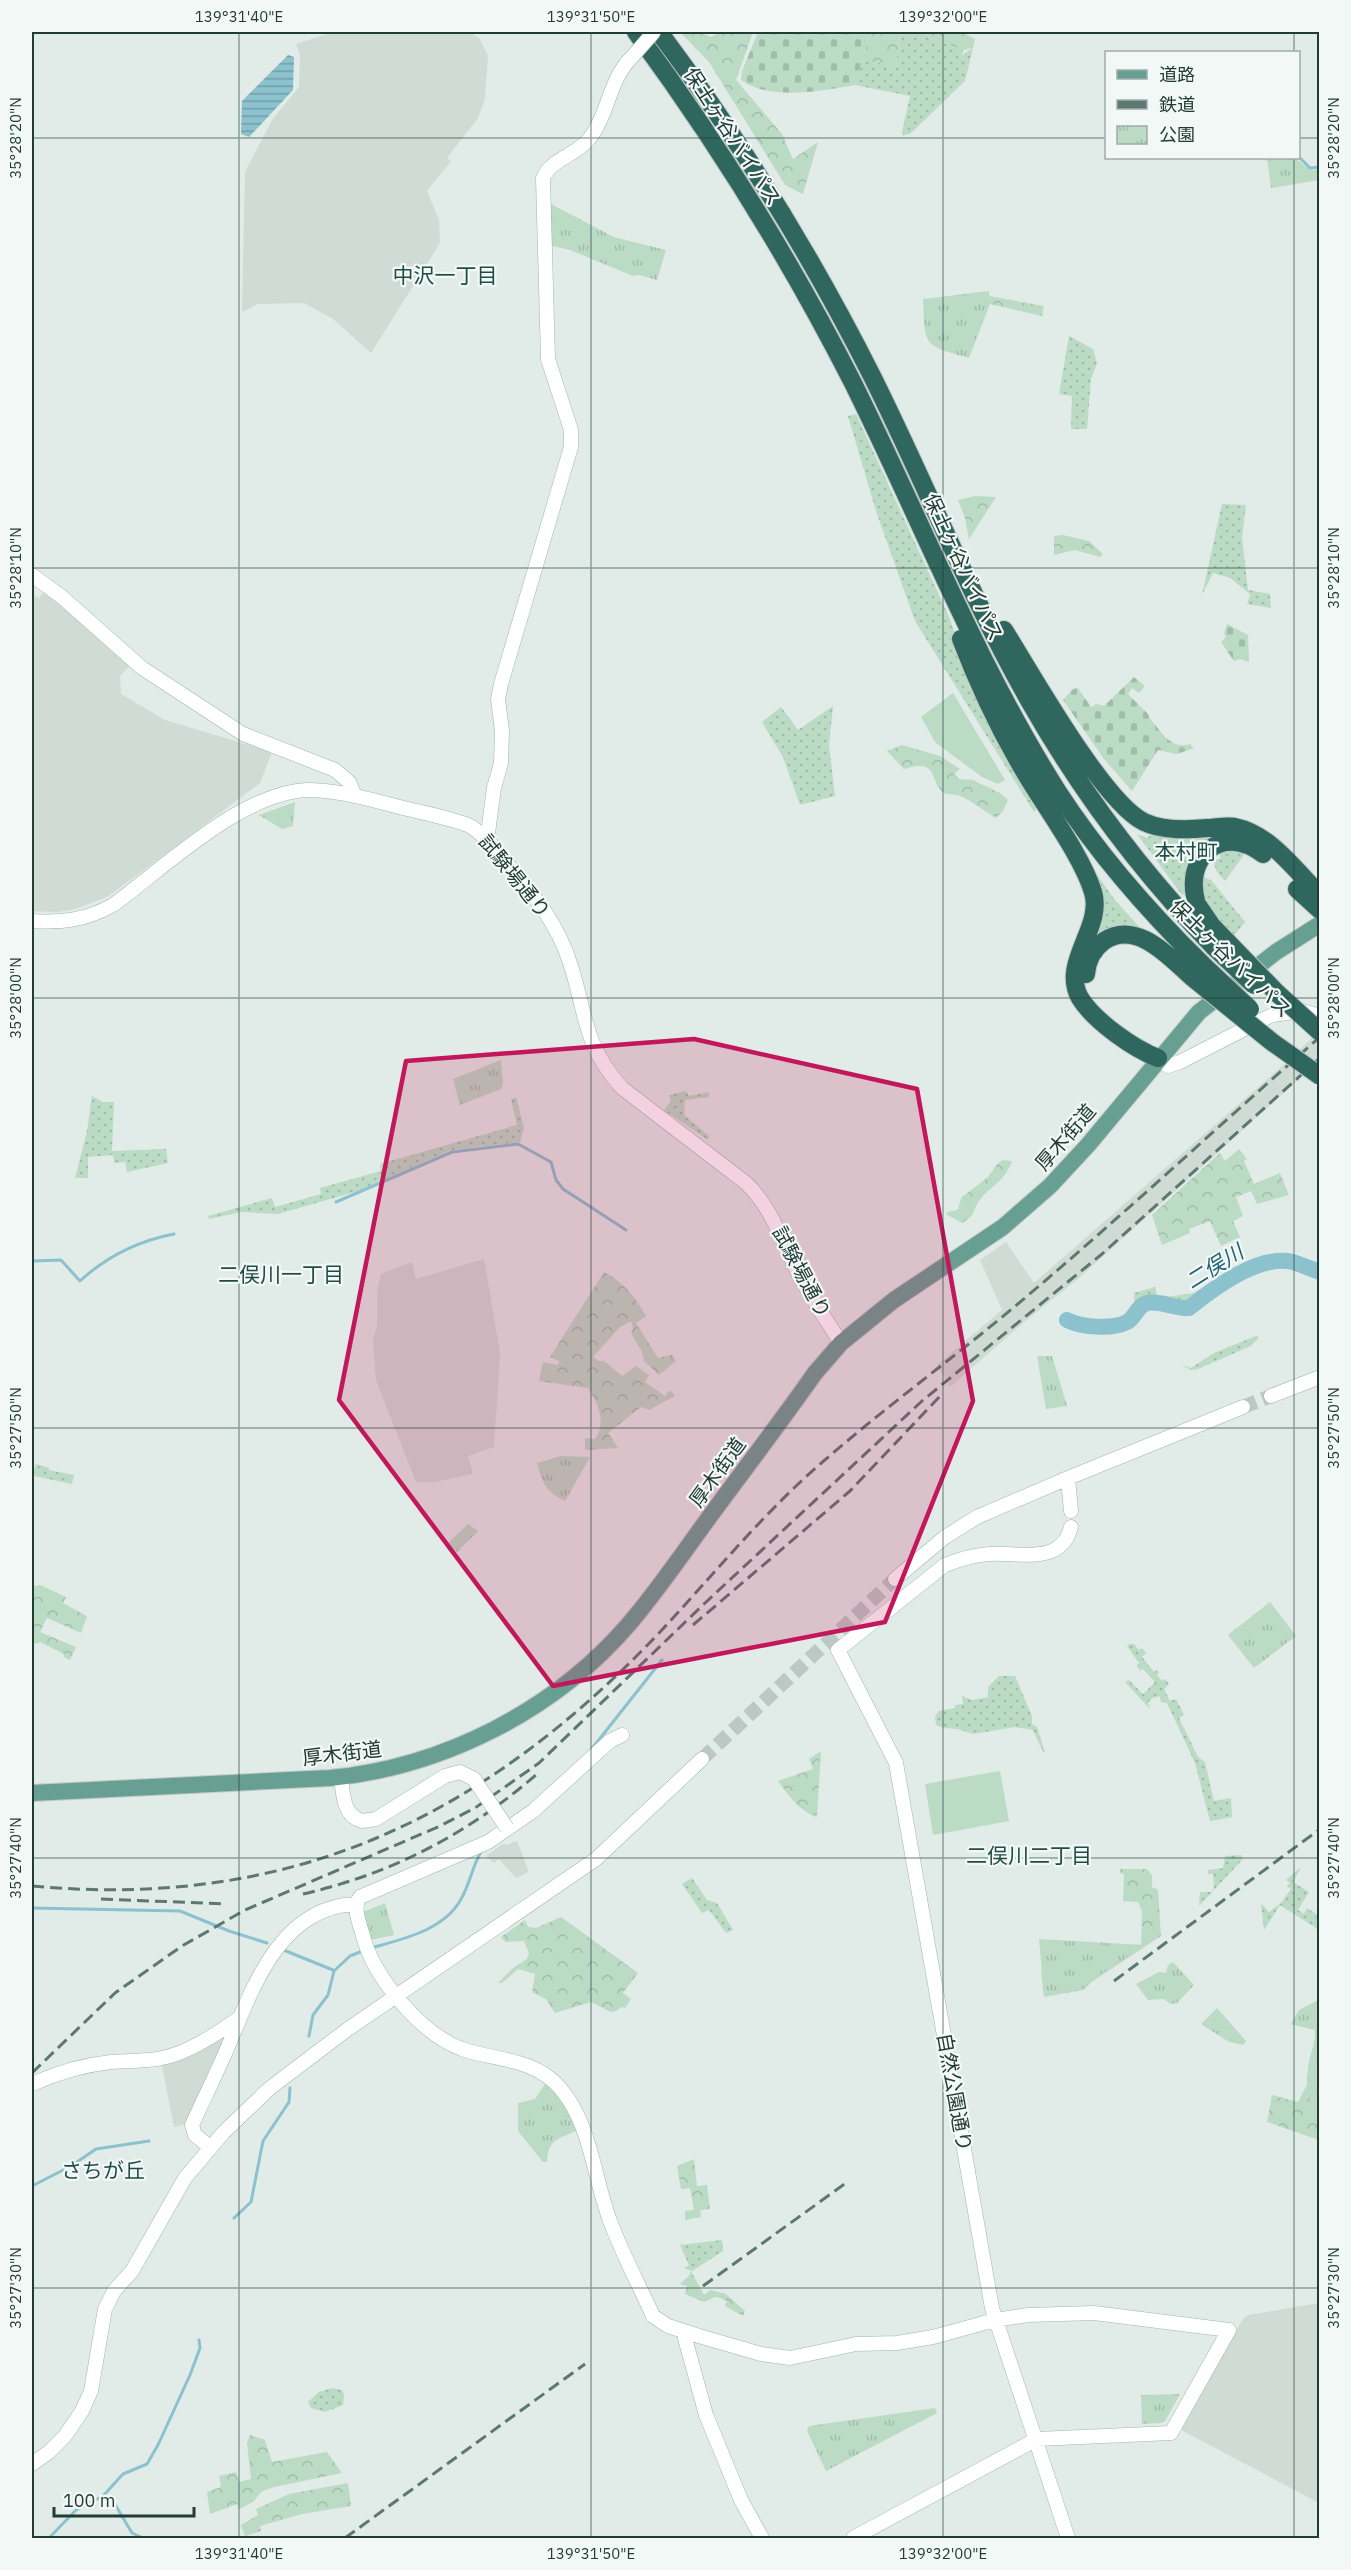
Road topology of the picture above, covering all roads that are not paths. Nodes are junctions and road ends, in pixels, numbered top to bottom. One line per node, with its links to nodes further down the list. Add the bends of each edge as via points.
1 (636, 32): 4 (highway, 保土ヶ谷バイパス, via 735,178 805,294 861,401)
2 (654, 32): 8 (street, bridge, via 617,75 606,110 591,137 553,165 543,178 548,359 571,430 572,447 499,692 501,763)
3 (659, 32): 5 (highway, 保土ヶ谷バイパス, via 761,179 826,288)
4 (927, 544): 13 (highway, 保土ヶ谷バイパス, via 990,673 1059,793 1111,865 1172,935); 17 (highway, via 986,701 1095,895 1093,915 1076,966 1079,995 1097,1018 1143,1053)
5 (953, 547): 9 (highway, via 1087,759 1131,813 1163,828 1233,826 1249,832 1265,840); 16 (highway, 保土ヶ谷バイパス, bridge, via 1014,672 1061,752 1139,862 1214,947)
6 (32, 575): 7 (street, via 142,668 243,734 335,770 349,782)
7 (355, 796): 8 (street, 試験場通り, via 463,824); 11 (street, 試験場通り, via 306,790 258,802 229,818 99,912 68,922)
8 (487, 840): 20 (street, 試験場通り, via 539,899 557,930 571,963 586,1027 600,1059 622,1088 760,1197 798,1273)
9 (1320, 895)
10 (1320, 910): 15 (highway, bridge, via 1262,852 1245,843 1221,842 1204,852 1194,868 1192,889 1212,926)
11 (32, 921)
12 (1320, 924): 17 (main road, 厚木街道, via 1276,952 1199,1012)
13 (1198, 972): 17 (highway, via 1156,945 1132,935 1107,939 1089,960 1086,979 1090,995 1149,1045); 18 (highway, 保土ヶ谷バイパス, bridge); 19 (highway, bridge, via 1272,1042)
14 (1320, 1016): 17 (street, via 1302,1011 1272,1015 1180,1062 1168,1066)
15 (1320, 1032)
16 (1320, 1042)
17 (1158, 1058): 20 (main road, 厚木街道, via 1050,1186 1002,1227 894,1300)
18 (1320, 1069)
19 (1320, 1076)
20 (841, 1343): 30 (main road, 厚木街道, via 660,1584 582,1671 540,1702 482,1736 397,1767)
21 (1320, 1377): 22 (street)
22 (1270, 1396)
23 (1243, 1407): 24 (street)
24 (1068, 1478): 25 (street); 27 (street, via 977,1517 945,1537)
25 (1071, 1511)
26 (1071, 1527): 38 (street, 自然公園通り, via 1061,1545 1041,1555 989,1554 945,1565 838,1650 896,1763)
27 (894, 1579)
28 (622, 1735): 32 (street, via 610,1741 533,1811)
29 (702, 1760): 34 (street, via 596,1859)
30 (341, 1777): 31 (main road, 厚木街道); 32 (street, bridge, via 346,1808 362,1821 376,1819 445,1776 460,1772 474,1779)
31 (32, 1794)
32 (507, 1828): 33 (street, via 488,1842 360,1897)
33 (356, 1904): 34 (street, via 366,1948); 35 (street, via 342,1904 317,1915 288,1934 276,1947)
34 (396, 1994): 37 (street, via 270,2088); 39 (street, via 428,2029 451,2043 476,2053 524,2063 548,2076 560,2088 576,2109 609,2218 653,2316)
35 (239, 2018): 36 (street, via 177,2054 78,2068); 37 (street, via 192,2125 195,2135)
36 (32, 2084)
37 (210, 2147): 41 (street, via 185,2178 132,2271 114,2291 105,2309 91,2391 82,2411 65,2436)
38 (995, 2320): 39 (street, via 933,2337 856,2344 790,2358 761,2354); 40 (street, 自然公園通り); 40 (street, via 1094,2313 1229,2330 1171,2433)
39 (683, 2331): 42 (street, via 706,2415 741,2500)
40 (1037, 2439): 43 (street); 44 (street, 自然公園通り)
41 (32, 2464)
42 (762, 2538)
43 (853, 2538)
44 (1068, 2538)

